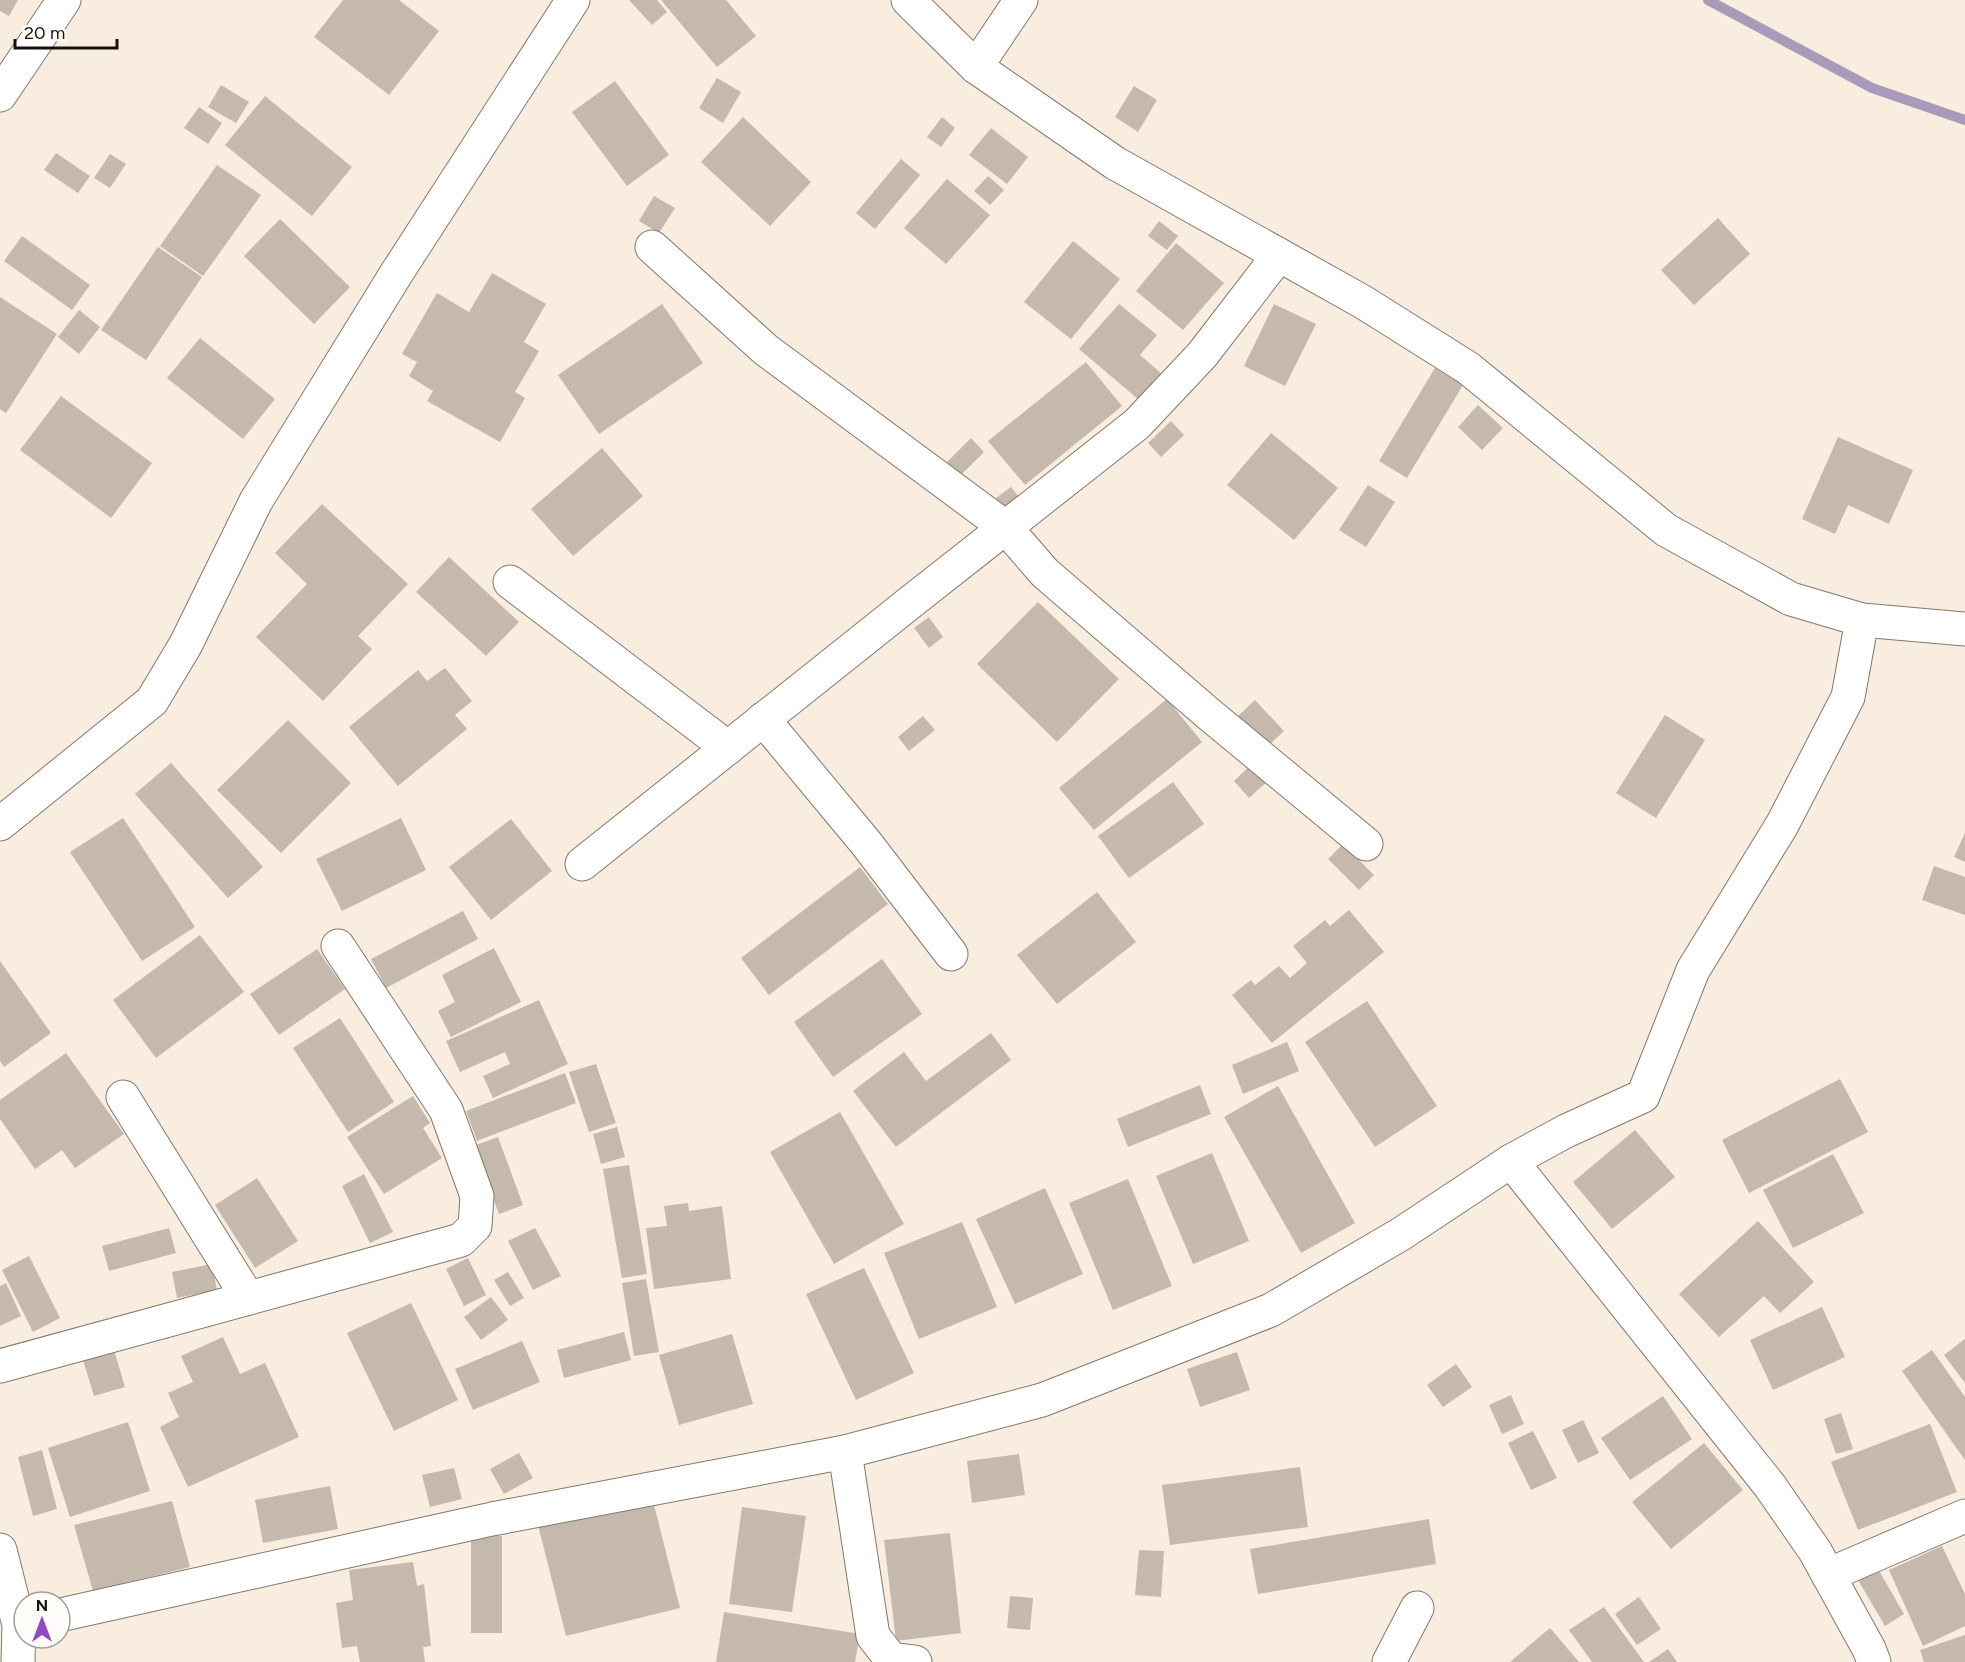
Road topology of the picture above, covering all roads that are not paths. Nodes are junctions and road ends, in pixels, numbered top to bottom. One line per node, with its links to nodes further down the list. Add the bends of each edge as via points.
1 (64, 0): 6 (street)
2 (573, 0): 15 (street, via 255,501 186,644 152,701)
3 (908, 0): 5 (street)
4 (1020, 0): 5 (street)
5 (976, 68): 8 (street, via 1115,163)
6 (0, 95)
7 (652, 248): 9 (street, via 766,350)
8 (1279, 255): 9 (street, via 1202,355 1137,424); 11 (street, via 1468,368 1666,530 1791,599)
9 (1005, 527): 13 (street); 16 (street, via 1045,573)
10 (510, 582): 14 (street)
11 (1862, 620): 12 (street); 21 (street, via 1848,697 1782,825 1693,970 1643,1096)
12 (1965, 629)
13 (763, 719): 14 (street); 19 (street)
14 (728, 748): 17 (street)
15 (0, 824)
16 (1366, 844)
17 (582, 864)
18 (338, 946): 22 (street, via 446,1110 477,1196 475,1226 460,1240)
19 (951, 954)
20 (123, 1097): 22 (street)
21 (1511, 1161): 24 (street, via 1401,1234 1271,1310 1042,1400); 27 (street, via 1770,1486)
22 (248, 1298): 23 (street)
23 (0, 1366)
24 (845, 1452): 30 (street, via 492,1519); 31 (street, via 873,1636 891,1659)
25 (1965, 1516): 27 (street)
26 (0, 1550): 28 (street)
27 (1828, 1575): 33 (street)
28 (12, 1592)
29 (1417, 1608): 32 (street)
30 (72, 1613)
31 (915, 1662)
32 (1389, 1662)
33 (1874, 1662)

